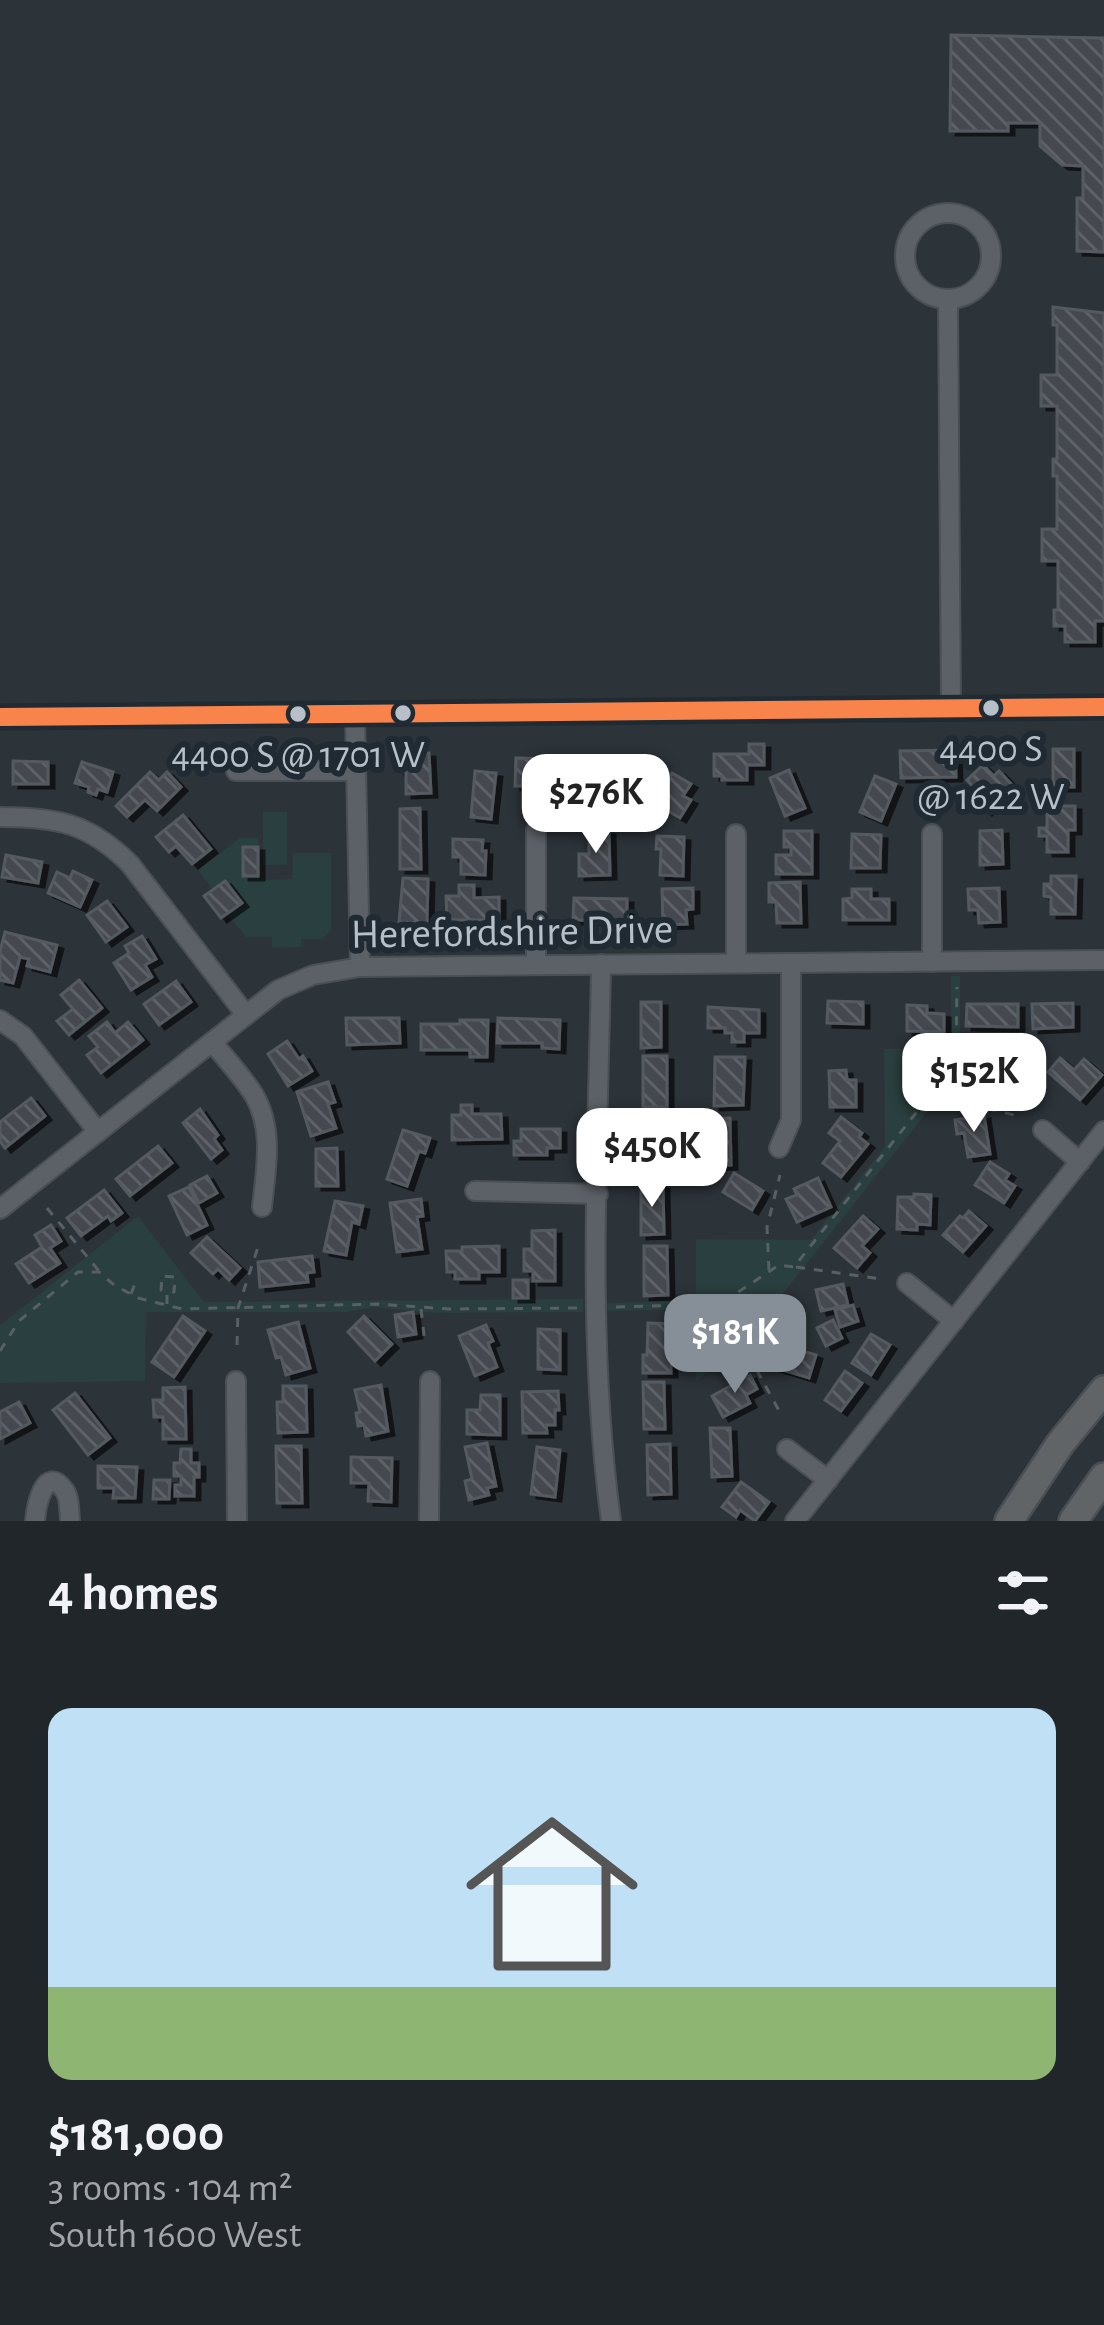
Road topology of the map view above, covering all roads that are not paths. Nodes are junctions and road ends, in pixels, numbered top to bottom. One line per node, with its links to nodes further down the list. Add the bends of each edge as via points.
1 (948, 300): 1 (street, via 981,285 992,251 977,224 941,213 909,237 905,266 920,290); 3 (street)
2 (1104, 707): 3 (street)
3 (951, 709): 4 (street)
4 (356, 714): 5 (street); 7 (street)
5 (0, 717)
6 (236, 771): 7 (street)
7 (356, 771): 18 (street)
8 (0, 817): 19 (street, via 55,821 107,842)
9 (536, 830): 17 (street)
10 (932, 833): 13 (street)
11 (736, 834): 14 (street)
12 (1104, 960): 13 (street, Herefordshire Drive)
13 (932, 962): 15 (street, Herefordshire Drive)
14 (736, 963): 15 (street, Herefordshire Drive); 16 (street, Herefordshire Drive)
15 (790, 963): 25 (street, via 790,1120)
16 (601, 964): 17 (street, Herefordshire Drive); 28 (street)
17 (536, 965): 18 (street, Herefordshire Drive)
18 (360, 967): 19 (street, Herefordshire Drive, via 313,975)
19 (246, 1015): 21 (street, Herefordshire Drive)
20 (0, 1020): 24 (street, via 22,1036)
21 (212, 1042): 24 (street, Herefordshire Drive); 29 (street, via 264,1119)
22 (1043, 1130): 26 (street)
23 (1104, 1131): 26 (street)
24 (98, 1132): 30 (street, Herefordshire Drive)
25 (779, 1148)
26 (1080, 1162): 32 (street)
27 (475, 1190): 28 (street)
28 (598, 1194): 43 (street, via 597,1369)
29 (262, 1207)
30 (0, 1209)
31 (907, 1283): 32 (street)
32 (954, 1321): 38 (street)
33 (236, 1382): 41 (street)
34 (430, 1382): 42 (street)
35 (1104, 1390): 45 (highway)
36 (787, 1449): 38 (street)
37 (1104, 1477): 46 (highway)
38 (828, 1480): 44 (street)
39 (35, 1521): 40 (street, via 40,1492 55,1484 67,1496)
40 (70, 1521)
41 (237, 1521)
42 (429, 1521)
43 (611, 1521)
44 (795, 1521)
45 (1009, 1521)
46 (1073, 1521)

